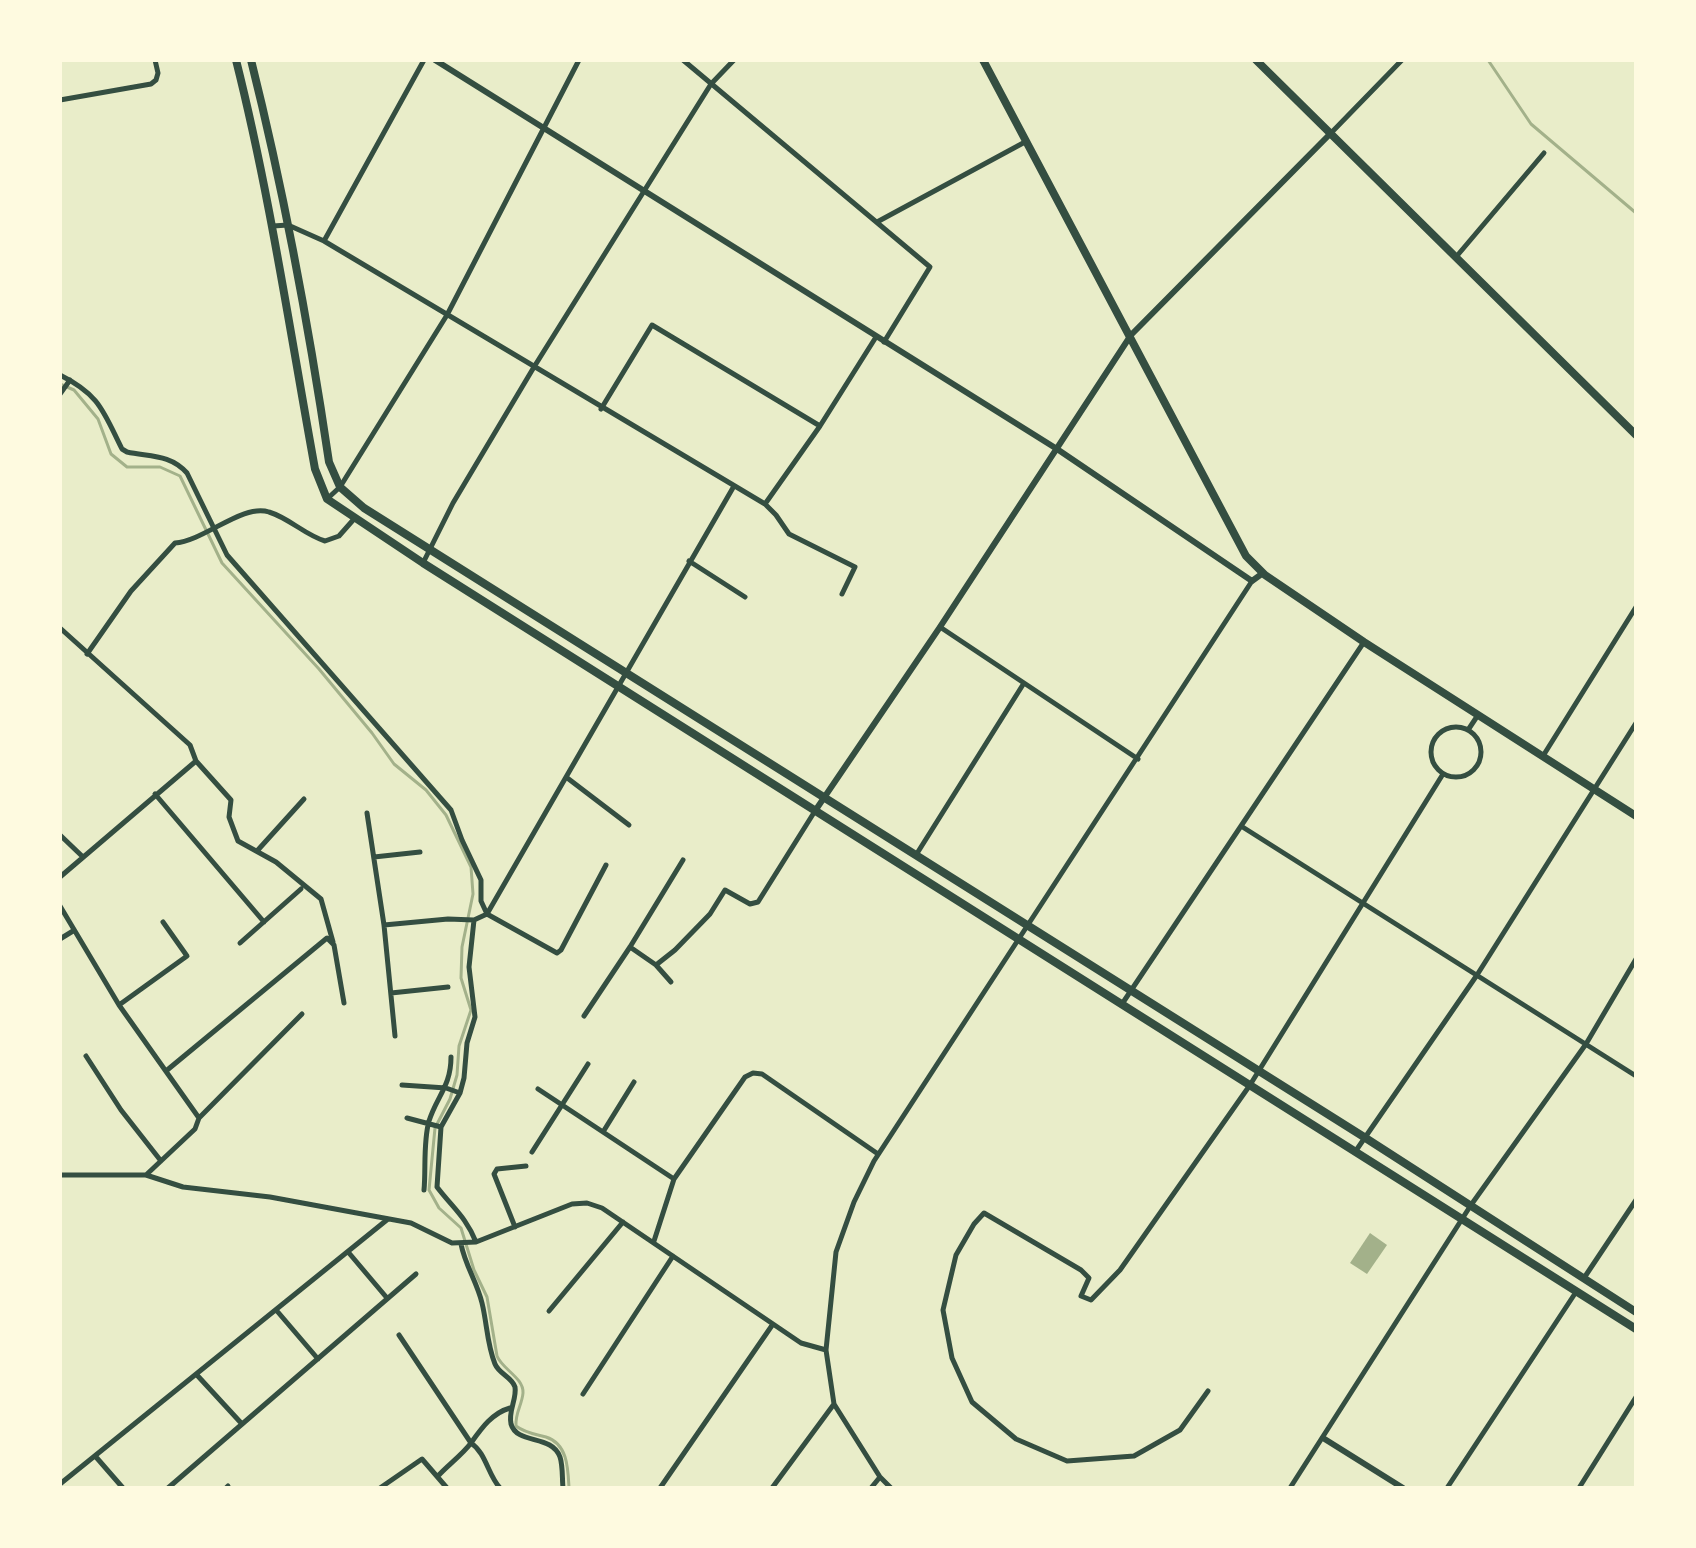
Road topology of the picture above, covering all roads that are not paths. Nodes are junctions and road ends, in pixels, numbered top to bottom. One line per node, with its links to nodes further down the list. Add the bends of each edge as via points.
1 (155, 60): 13 (street, via 158,73 151,84)
2 (236, 60): 21 (main road)
3 (251, 60): 20 (main road)
4 (424, 60): 22 (street)
5 (435, 60): 14 (street)
6 (579, 60): 14 (street)
7 (683, 60): 12 (street)
8 (734, 60): 12 (street)
9 (983, 60): 16 (main road)
10 (1256, 60): 15 (main road)
11 (1402, 60): 15 (street)
12 (711, 84): 18 (street); 19 (street)
13 (60, 100)
14 (544, 128): 18 (street); 24 (street)
15 (1331, 133): 23 (main road); 25 (street)
16 (1025, 142): 19 (street); 25 (main road)
17 (1544, 153): 23 (street)
18 (643, 190): 26 (street); 28 (street)
19 (877, 222): 27 (street, via 930,267)
20 (288, 225): 21 (street); 22 (street); 36 (main road, via 329,462)
21 (273, 226): 37 (main road, via 315,469)
22 (324, 241): 24 (street)
23 (1456, 257): 33 (main road)
24 (447, 315): 28 (street); 36 (street)
25 (1131, 335): 34 (street); 44 (main road, via 1234,536)
26 (876, 337): 27 (street); 32 (street)
27 (884, 342): 34 (street)
28 (534, 367): 31 (street); 41 (street, via 453,503)
29 (60, 375): 30 (street)
30 (66, 387): 40 (street, via 82,386 96,399 122,449 178,464)
31 (601, 409): 32 (street, via 652,325); 35 (street)
32 (820, 426): 38 (street)
33 (1636, 435)
34 (1057, 449): 45 (street); 49 (street)
35 (734, 486): 38 (street); 42 (street)
36 (340, 487): 37 (street); 41 (main road)
37 (327, 499): 39 (main road)
38 (765, 504): 46 (street, via 789,534 855,567)
39 (354, 519): 40 (street, via 331,540 262,511); 43 (main road)
40 (212, 531): 52 (street, via 175,543 131,591); 85 (street, via 227,555 451,810 481,880)
41 (432, 550): 43 (street); 53 (main road)
42 (689, 561): 47 (street); 53 (street)
43 (423, 563): 55 (main road)
44 (1263, 573): 45 (street); 51 (main road)
45 (1252, 581): 60 (street)
46 (842, 594)
47 (745, 597)
48 (1636, 607): 59 (street)
49 (940, 627): 54 (street); 66 (street)
50 (60, 628): 52 (street)
51 (1364, 642): 56 (main road); 72 (street)
52 (87, 654): 61 (street, via 190,745)
53 (627, 672): 55 (street); 66 (main road)
54 (1024, 683): 60 (street); 76 (street)
55 (618, 685): 63 (street); 68 (main road)
56 (1478, 715): 58 (street); 59 (main road)
57 (1636, 723): 64 (street)
58 (1468, 730): 62 (street, via 1480,743 1480,761 1460,777); 62 (street, via 1453,727 1433,739 1432,763)
59 (1542, 756): 64 (main road)
60 (1138, 759): 90 (street)
61 (196, 761): 65 (street); 74 (street, via 231,800 229,817 238,841)
62 (1443, 774): 83 (street)
63 (566, 777): 71 (street); 85 (street)
64 (1594, 789): 70 (main road); 99 (street)
65 (155, 794): 77 (street); 88 (street)
66 (823, 797): 68 (street); 76 (main road)
67 (304, 799): 74 (street)
68 (815, 811): 92 (main road); 98 (street, via 758,902 750,904 725,890 710,914)
69 (367, 813): 78 (street)
70 (1636, 816)
71 (629, 825)
72 (1241, 826): 83 (street); 102 (street)
73 (60, 835): 77 (street)
74 (257, 851): 94 (street, via 321,899)
75 (420, 852): 78 (street)
76 (916, 855): 90 (main road)
77 (83, 857): 81 (street)
78 (374, 857): 89 (street)
79 (683, 860): 96 (street)
80 (606, 865): 85 (street, via 557,953)
81 (60, 877)
82 (301, 889): 88 (street)
83 (1363, 903): 99 (street); 115 (street)
84 (60, 906): 91 (street)
85 (487, 914): 86 (street)
86 (474, 920): 89 (street); 122 (street, via 469,967 475,1017)
87 (163, 922): 106 (street, via 187,956)
88 (264, 922): 95 (street)
89 (384, 925): 103 (street)
90 (1027, 925): 92 (street); 102 (main road)
91 (73, 931): 93 (street); 106 (street)
92 (1018, 938): 105 (main road); 132 (street)
93 (60, 939)
94 (333, 942): 104 (street); 114 (street, via 327,938)
95 (240, 943)
96 (630, 947): 98 (street); 108 (street)
97 (1636, 959): 110 (street)
98 (656, 965): 100 (street)
99 (1477, 975): 110 (street); 129 (street)
100 (671, 982)
101 (448, 987): 103 (street)
102 (1131, 990): 105 (street); 115 (main road)
103 (391, 993): 109 (street)
104 (344, 1003)
105 (1122, 1004): 119 (main road)
106 (119, 1005): 114 (street)
107 (302, 1014): 124 (street)
108 (584, 1016)
109 (395, 1036)
110 (1586, 1044): 116 (street); 140 (street)
111 (86, 1056): 133 (street)
112 (451, 1057): 120 (street)
113 (588, 1064): 123 (street)
114 (166, 1071): 124 (street)
115 (1258, 1071): 119 (street); 129 (main road)
116 (1636, 1076)
117 (634, 1082): 128 (street)
118 (402, 1085): 120 (street)
119 (1250, 1085): 131 (main road); 163 (street, via 1120,1270 1091,1300 1081,1296 1089,1278 1081,1270 984,1213 956,1255 943,1310 952,1358 972,1402 1016,1439 1067,1461 1134,1456 1180,1430)
120 (446, 1088): 122 (street); 126 (street)
121 (538, 1089): 123 (street)
122 (460, 1093): 127 (street)
123 (563, 1106): 128 (street); 130 (street)
124 (199, 1118): 133 (street, via 195,1129)
125 (407, 1118): 126 (street)
126 (429, 1122): 127 (street); 138 (street)
127 (441, 1127): 146 (street, via 437,1187 468,1222)
128 (603, 1132): 137 (street)
129 (1364, 1137): 131 (street); 140 (main road)
130 (532, 1152)
131 (1355, 1152): 142 (main road)
132 (878, 1154): 137 (street, via 762,1074 753,1073 745,1077); 160 (street, via 836,1252)
133 (161, 1161): 136 (street)
134 (526, 1166): 144 (street, via 497,1169 494,1174)
135 (60, 1175): 136 (street)
136 (146, 1175): 141 (street, via 183,1187)
137 (674, 1179): 145 (street)
138 (424, 1190)
139 (1636, 1200): 151 (street)
140 (1471, 1205): 142 (street); 151 (main road)
141 (389, 1219): 147 (street); 148 (street)
142 (1463, 1220): 152 (main road); 169 (street)
143 (623, 1222): 144 (street, via 587,1203); 145 (street); 155 (street)
144 (515, 1227): 146 (street)
145 (654, 1241): 149 (street)
146 (474, 1242): 147 (street)
147 (462, 1244): 167 (street, via 482,1300 496,1368 516,1390)
148 (349, 1253): 153 (street); 154 (street)
149 (673, 1256): 157 (street); 164 (street)
150 (416, 1274): 153 (street)
151 (1586, 1280): 156 (main road)
152 (1577, 1291): 158 (main road); 187 (street)
153 (387, 1299): 161 (street)
154 (277, 1311): 161 (street); 162 (street)
155 (549, 1311)
156 (1636, 1312)
157 (773, 1324): 160 (street, via 801,1343); 181 (street)
158 (1636, 1329)
159 (399, 1335): 170 (street)
160 (826, 1350): 166 (street)
161 (318, 1359): 168 (street)
162 (196, 1374): 168 (street); 171 (street)
163 (1208, 1391)
164 (583, 1394)
165 (1636, 1397): 188 (street)
166 (834, 1404): 173 (street); 182 (street)
167 (510, 1408): 170 (street, via 481,1428); 180 (street, via 511,1426 519,1435 550,1444 559,1455)
168 (242, 1424): 176 (street)
169 (1323, 1438): 185 (street); 186 (street)
170 (471, 1443): 172 (street); 179 (street)
171 (96, 1457): 174 (street); 175 (street)
172 (438, 1476): 177 (street, via 422,1459); 178 (street)
173 (880, 1477): 183 (street); 184 (street)
174 (60, 1484)
175 (123, 1488)
176 (168, 1488)
177 (380, 1488)
178 (447, 1488)
179 (500, 1488)
180 (563, 1488)
181 (660, 1488)
182 (772, 1488)
183 (871, 1488)
184 (891, 1488)
185 (1290, 1488)
186 (1403, 1488)
187 (1447, 1488)
188 (1579, 1488)

